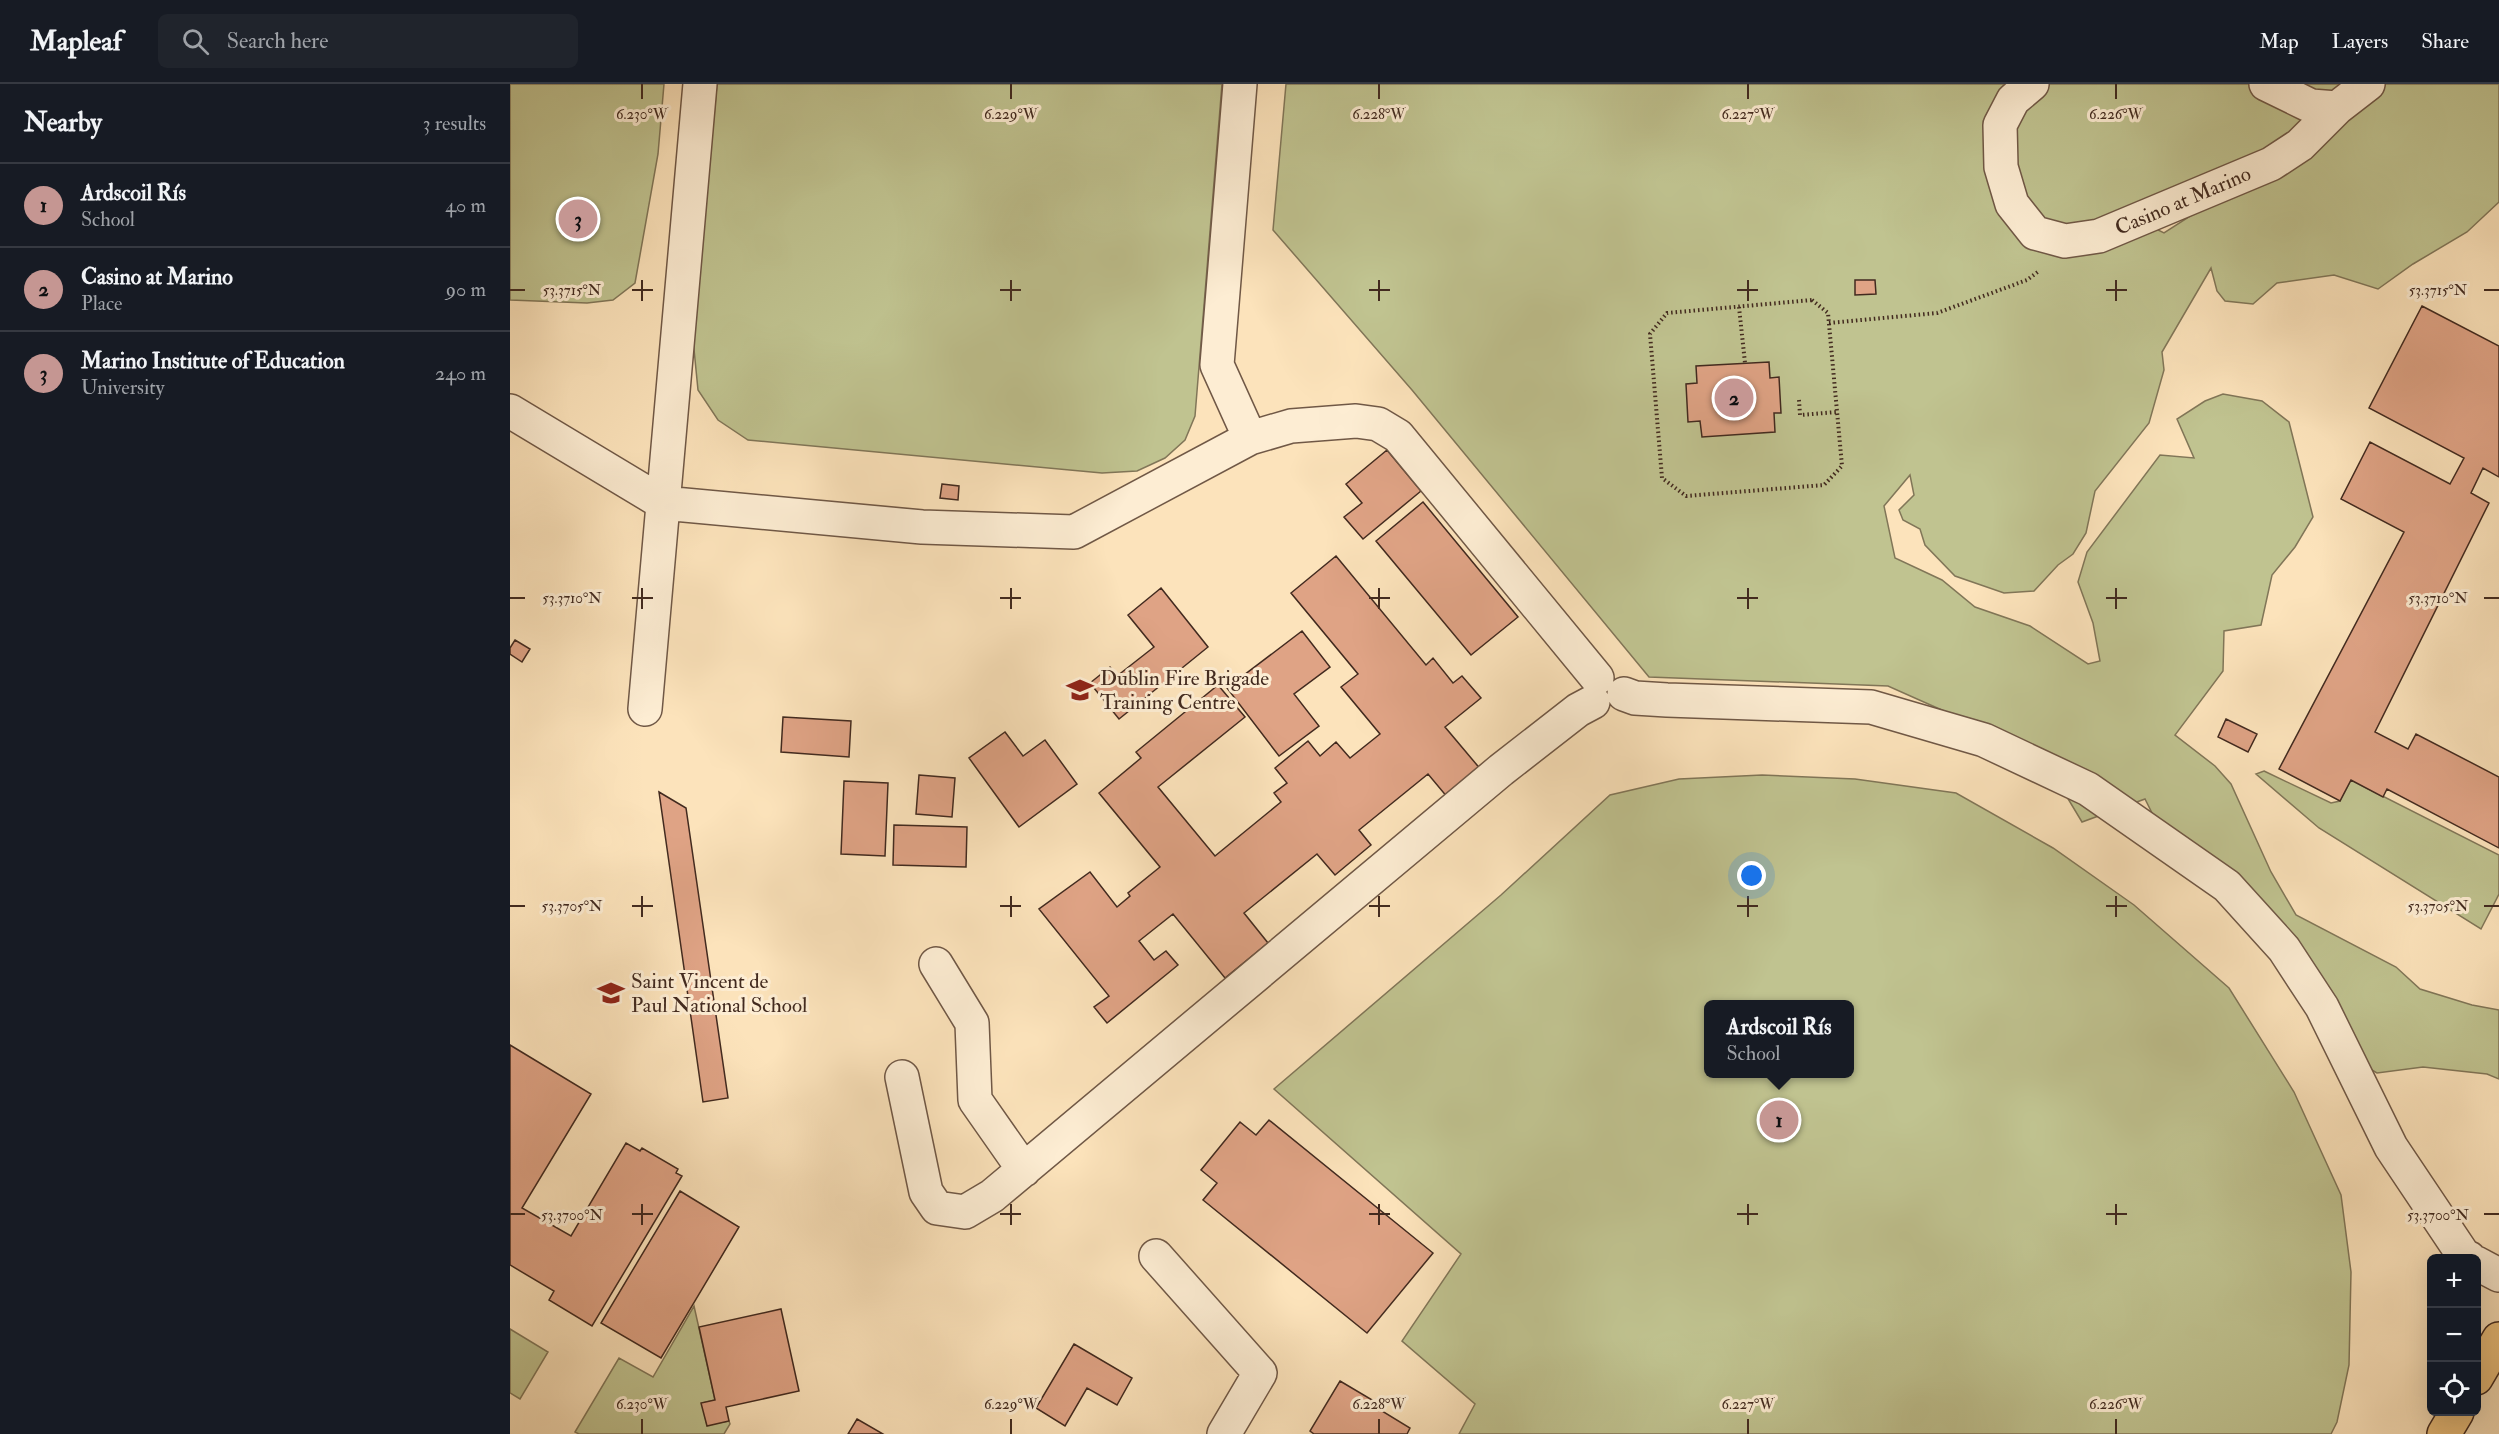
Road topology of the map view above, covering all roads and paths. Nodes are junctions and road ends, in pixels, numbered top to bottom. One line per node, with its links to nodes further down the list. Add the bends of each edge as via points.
1 (700, 84): 15 (lane)
2 (1240, 84): 14 (lane, via 1217,365)
3 (2032, 84): 7 (lane, Casino at Marino, via 2013,100 2000,125 2001,167 2012,204 2036,233)
4 (2266, 84): 6 (lane, via 2312,106)
5 (2368, 84): 6 (lane, Casino at Marino)
6 (2337, 108): 7 (lane, Casino at Marino, via 2300,145 2271,164 2099,236)
7 (2065, 241): 9 (path, via 2049,265 2027,280 1937,314)
8 (1739, 307): 9 (path, via 1812,300 1828,313); 10 (path); 13 (path, via 1667,313 1650,334 1662,478 1686,496 1824,485 1842,466)
9 (1829, 323): 13 (path)
10 (1745, 363)
11 (1799, 400): 13 (path, via 1800,415)
12 (510, 411): 15 (lane)
13 (1837, 412)
14 (1250, 438): 15 (lane, via 1074,532 922,527); 16 (lane, via 1291,426 1356,421 1378,424 1398,436)
15 (663, 503): 17 (lane)
16 (1605, 691): 20 (lane, via 1501,770); 21 (lane, via 1667,700 1871,707 1984,740 2088,789 2227,886 2284,949 2322,1007 2391,1147)
17 (645, 709)
18 (936, 964): 20 (lane, via 972,1023 975,1100)
19 (902, 1077): 20 (lane, via 926,1192 937,1208 964,1212 992,1196)
20 (1023, 1170)
21 (2463, 1254)
22 (1156, 1256): 28 (lane, via 1260,1373)
23 (2481, 1266): 24 (lane)
24 (2499, 1275)
25 (2499, 1339): 26 (main road)
26 (2481, 1370)
27 (2455, 1416): 29 (main road)
28 (1224, 1434)
29 (2444, 1434)

